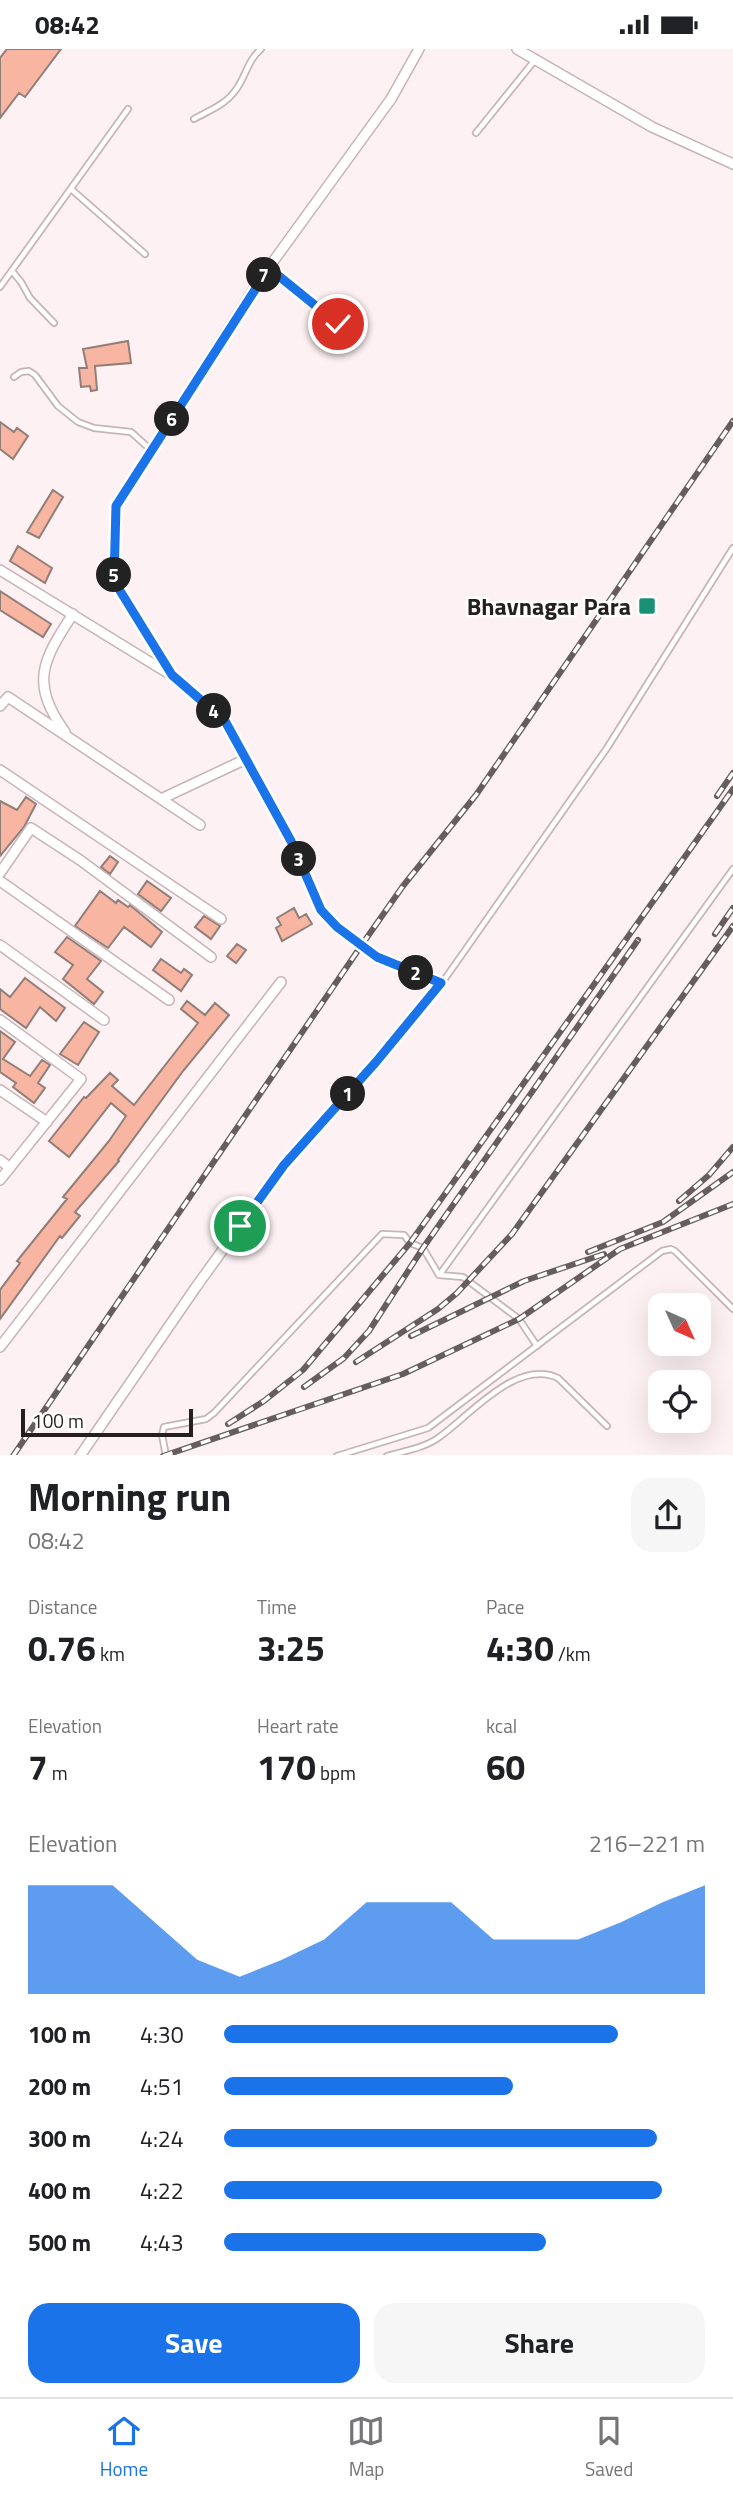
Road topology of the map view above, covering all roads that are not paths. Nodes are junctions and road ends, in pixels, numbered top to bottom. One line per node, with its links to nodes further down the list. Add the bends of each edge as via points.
1 (261, 49): 6 (lane, via 252,57 235,92)
2 (419, 49): 11 (street, via 391,100)
3 (517, 49): 4 (street)
4 (536, 60): 7 (lane); 8 (street, via 652,127)
5 (128, 109): 9 (lane)
6 (194, 119)
7 (476, 133)
8 (733, 165)
9 (71, 189): 10 (lane); 12 (lane)
10 (145, 254)
11 (269, 268): 15 (lane); 17 (street)
12 (12, 271): 13 (lane); 14 (lane)
13 (0, 287)
14 (54, 323)
15 (338, 324)
16 (13, 377): 17 (lane, via 29,371 78,422 131,432)
17 (152, 450): 21 (street, via 116,506 114,581)
18 (733, 548): 35 (lane, via 607,748)
19 (0, 570): 20 (street)
20 (73, 614): 21 (street); 23 (street, via 50,649 43,679 50,711)
21 (172, 675): 24 (street, via 225,721)
22 (0, 706): 23 (street, via 8,697)
23 (69, 737): 26 (street)
24 (246, 759): 26 (street); 35 (street, via 291,841 321,910 377,957)
25 (0, 770): 31 (street)
26 (161, 799): 27 (street)
27 (200, 825)
28 (733, 869): 44 (lane)
29 (0, 873): 33 (street, via 31,828)
30 (0, 881): 36 (street)
31 (221, 919)
32 (0, 946): 38 (street)
33 (211, 957)
34 (281, 982): 47 (street)
35 (441, 983): 49 (street, via 284,1165)
36 (169, 1000)
37 (0, 1020): 40 (street, via 81,1079)
38 (104, 1020)
39 (0, 1090): 40 (street)
40 (47, 1122): 42 (street)
41 (0, 1160): 42 (street)
42 (10, 1168): 43 (street)
43 (0, 1180)
44 (439, 1275): 46 (lane, via 464,1277 519,1319); 50 (lane, via 422,1248 404,1235 378,1235 214,1413 206,1419 164,1427)
45 (733, 1309): 46 (lane, via 675,1251 667,1249)
46 (537, 1346): 51 (lane, via 428,1428)
47 (0, 1347)
48 (607, 1426): 52 (lane, via 558,1378 538,1373 502,1387 432,1442)
49 (80, 1455)
50 (166, 1455)
51 (337, 1455)
52 (387, 1455)

